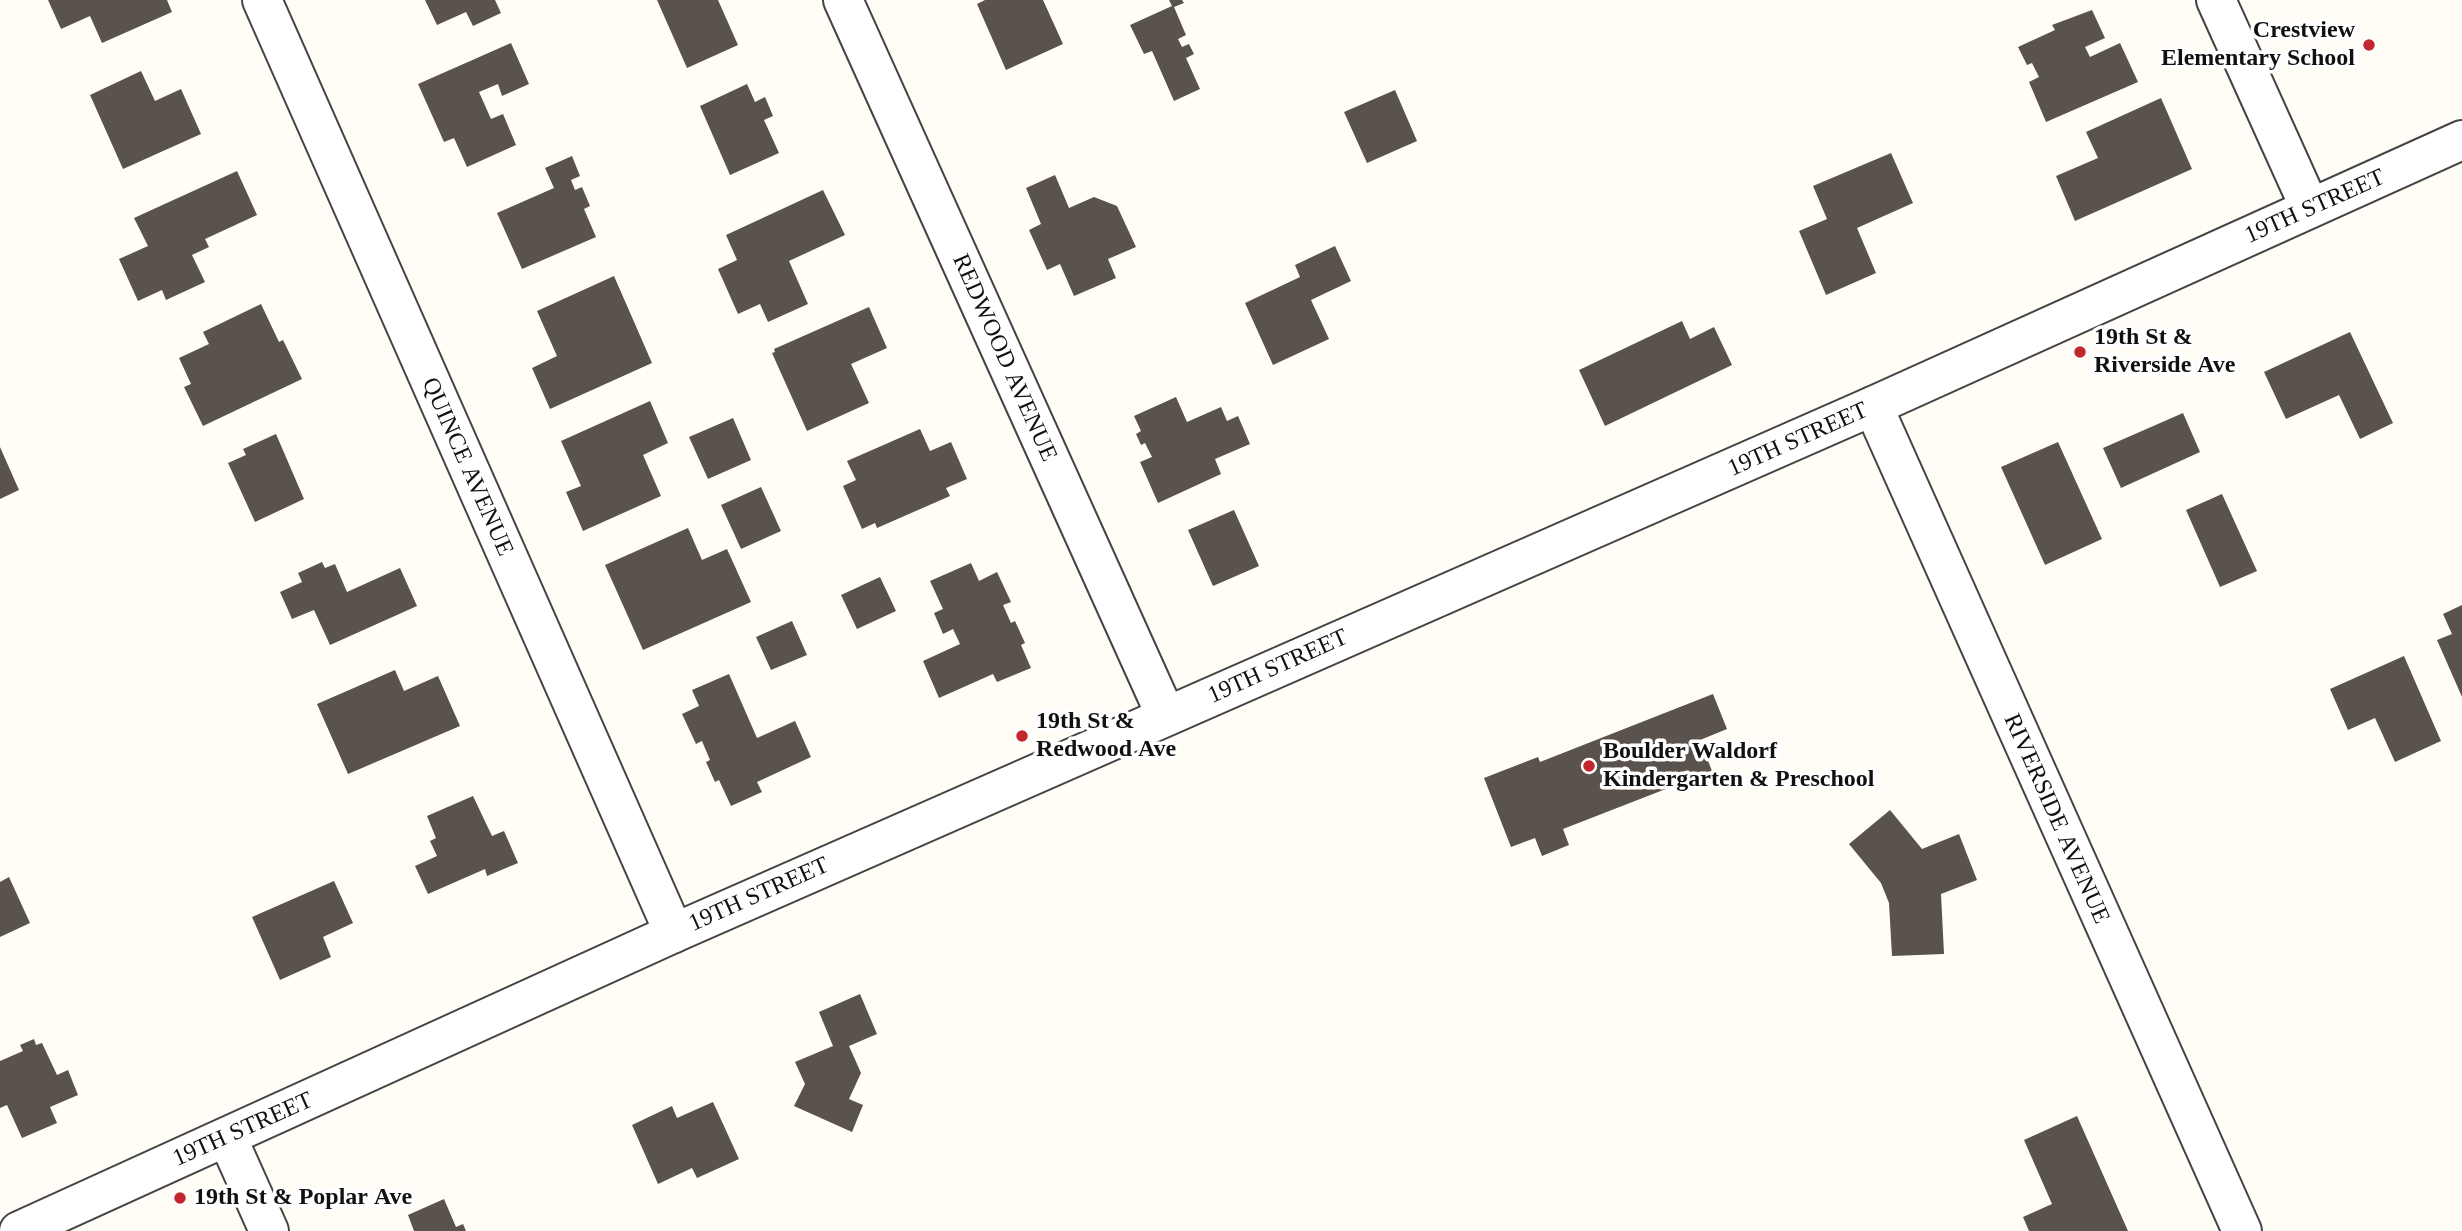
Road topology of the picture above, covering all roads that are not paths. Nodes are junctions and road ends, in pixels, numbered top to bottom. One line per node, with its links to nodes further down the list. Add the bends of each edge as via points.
1 (262, 0): 8 (street, QUINCE AVENUE)
2 (843, 0): 7 (street, REDWOOD AVENUE)
3 (2216, 0): 5 (street)
4 (2462, 140): 5 (street, 19TH STREET)
5 (2310, 208): 6 (street, 19TH STREET)
6 (1873, 407): 7 (street, 19TH STREET); 12 (street, RIVERSIDE AVENUE)
7 (1167, 716): 8 (street, 19TH STREET)
8 (674, 933): 9 (street, 19TH STREET)
9 (227, 1138): 10 (street, 19TH STREET); 11 (street)
10 (19, 1231)
11 (269, 1231)
12 (2242, 1231)

